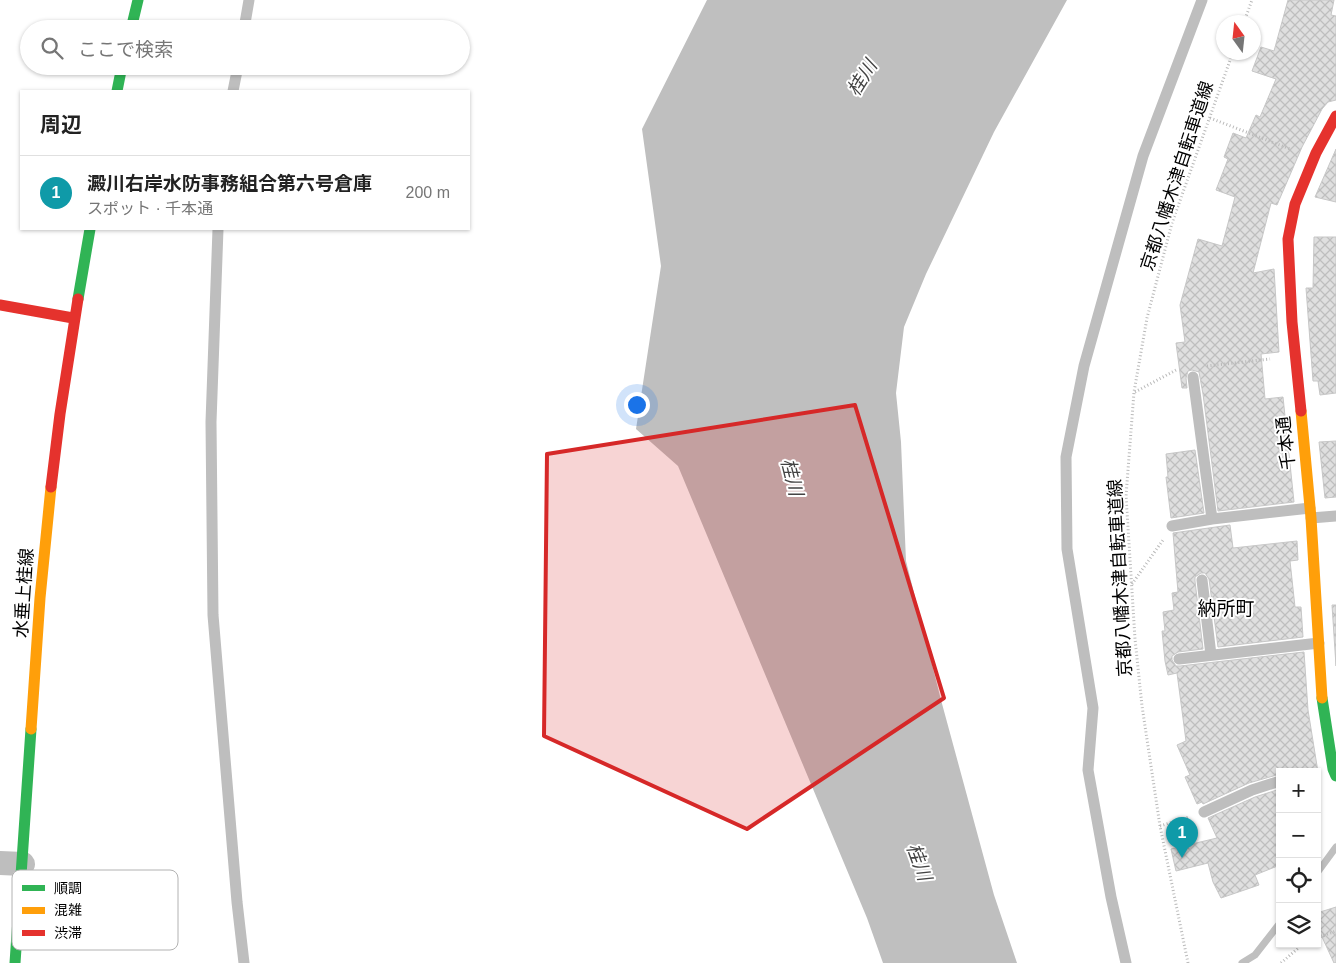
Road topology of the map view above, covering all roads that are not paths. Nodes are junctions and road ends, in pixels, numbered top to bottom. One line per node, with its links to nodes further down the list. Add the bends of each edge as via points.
1 (138, 0): 4 (main road)
2 (249, 0): 5 (lane)
3 (1202, 0): 31 (lane, via 1143,156 1084,366 1066,457 1067,549 1093,708 1088,770)
4 (133, 20)
5 (246, 20)
6 (120, 75): 8 (main road)
7 (236, 75): 9 (lane)
8 (117, 90)
9 (233, 90)
10 (1336, 116): 16 (main road, 千本通, via 1295,204 1288,239 1292,322)
11 (90, 230): 14 (main road, 水垂上桂線)
12 (218, 230): 30 (lane, via 211,422 213,614)
13 (0, 305): 14 (main road)
14 (73, 318): 27 (main road, 水垂上桂線, via 52,474)
15 (1193, 377): 18 (lane)
16 (1311, 513): 17 (lane); 18 (lane); 21 (main road, 千本通)
17 (1336, 516)
18 (1212, 519): 19 (lane)
19 (1172, 526)
20 (1202, 580): 22 (lane)
21 (1320, 643): 22 (lane); 24 (main road, 千本通, via 1323,708)
22 (1211, 655): 23 (lane)
23 (1179, 659)
24 (1332, 772)
25 (1276, 782): 26 (lane)
26 (1204, 812)
27 (12, 863)
28 (15, 950): 29 (main road, 水垂上桂線)
29 (15, 963)
30 (244, 963)
31 (1126, 963)

